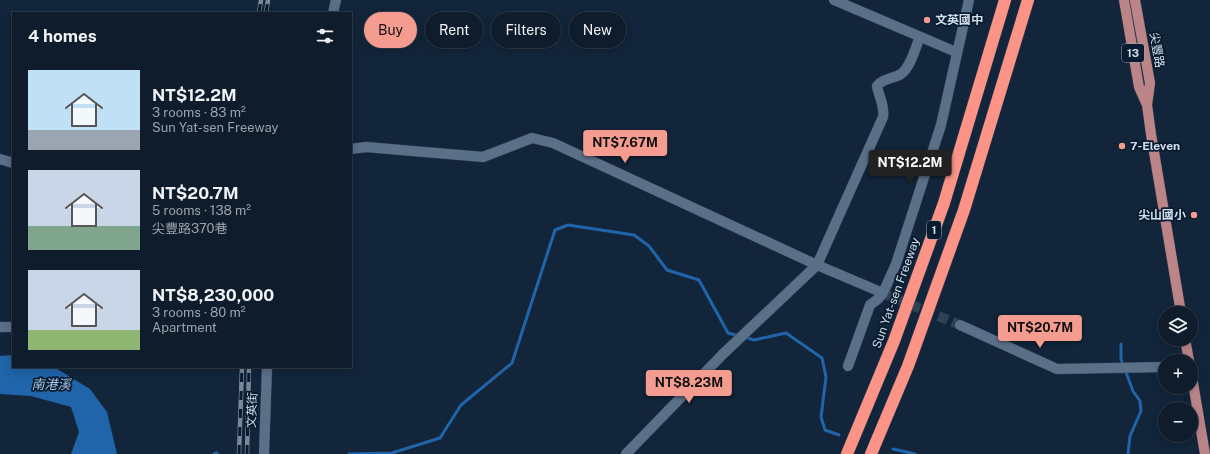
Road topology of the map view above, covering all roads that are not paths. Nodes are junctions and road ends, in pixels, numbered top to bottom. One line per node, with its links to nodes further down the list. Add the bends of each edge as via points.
1 (336, 0): 8 (street)
2 (834, 0): 9 (street)
3 (969, 0): 10 (street)
4 (1005, 0): 27 (highway, Sun Yat-sen Freeway / 1, via 944,203 894,341)
5 (1028, 0): 28 (highway, 1, via 964,210 908,366)
6 (1124, 0): 11 (main road, 13, via 1139,87)
7 (1135, 0): 11 (main road, 尖豐路, via 1150,83)
8 (333, 12)
9 (920, 37): 10 (street); 15 (street, via 907,67 901,74 880,81 876,86 885,108 883,117)
10 (956, 52): 16 (street, via 941,125 896,264)
11 (1147, 105): 17 (main road, 13)
12 (352, 149): 15 (street, via 366,147 483,157 532,138 554,143)
13 (0, 159): 14 (street)
14 (12, 163)
15 (817, 265): 16 (street); 26 (street, via 741,336)
16 (883, 293): 21 (street, via 870,305)
17 (1180, 306)
18 (960, 325): 22 (street, via 1057,369)
19 (12, 326): 20 (street)
20 (0, 327)
21 (848, 366)
22 (1158, 367)
23 (267, 368): 25 (street, 文英街)
24 (1195, 394): 29 (main road)
25 (264, 454)
26 (626, 454)
27 (847, 454)
28 (871, 454)
29 (1205, 454)

